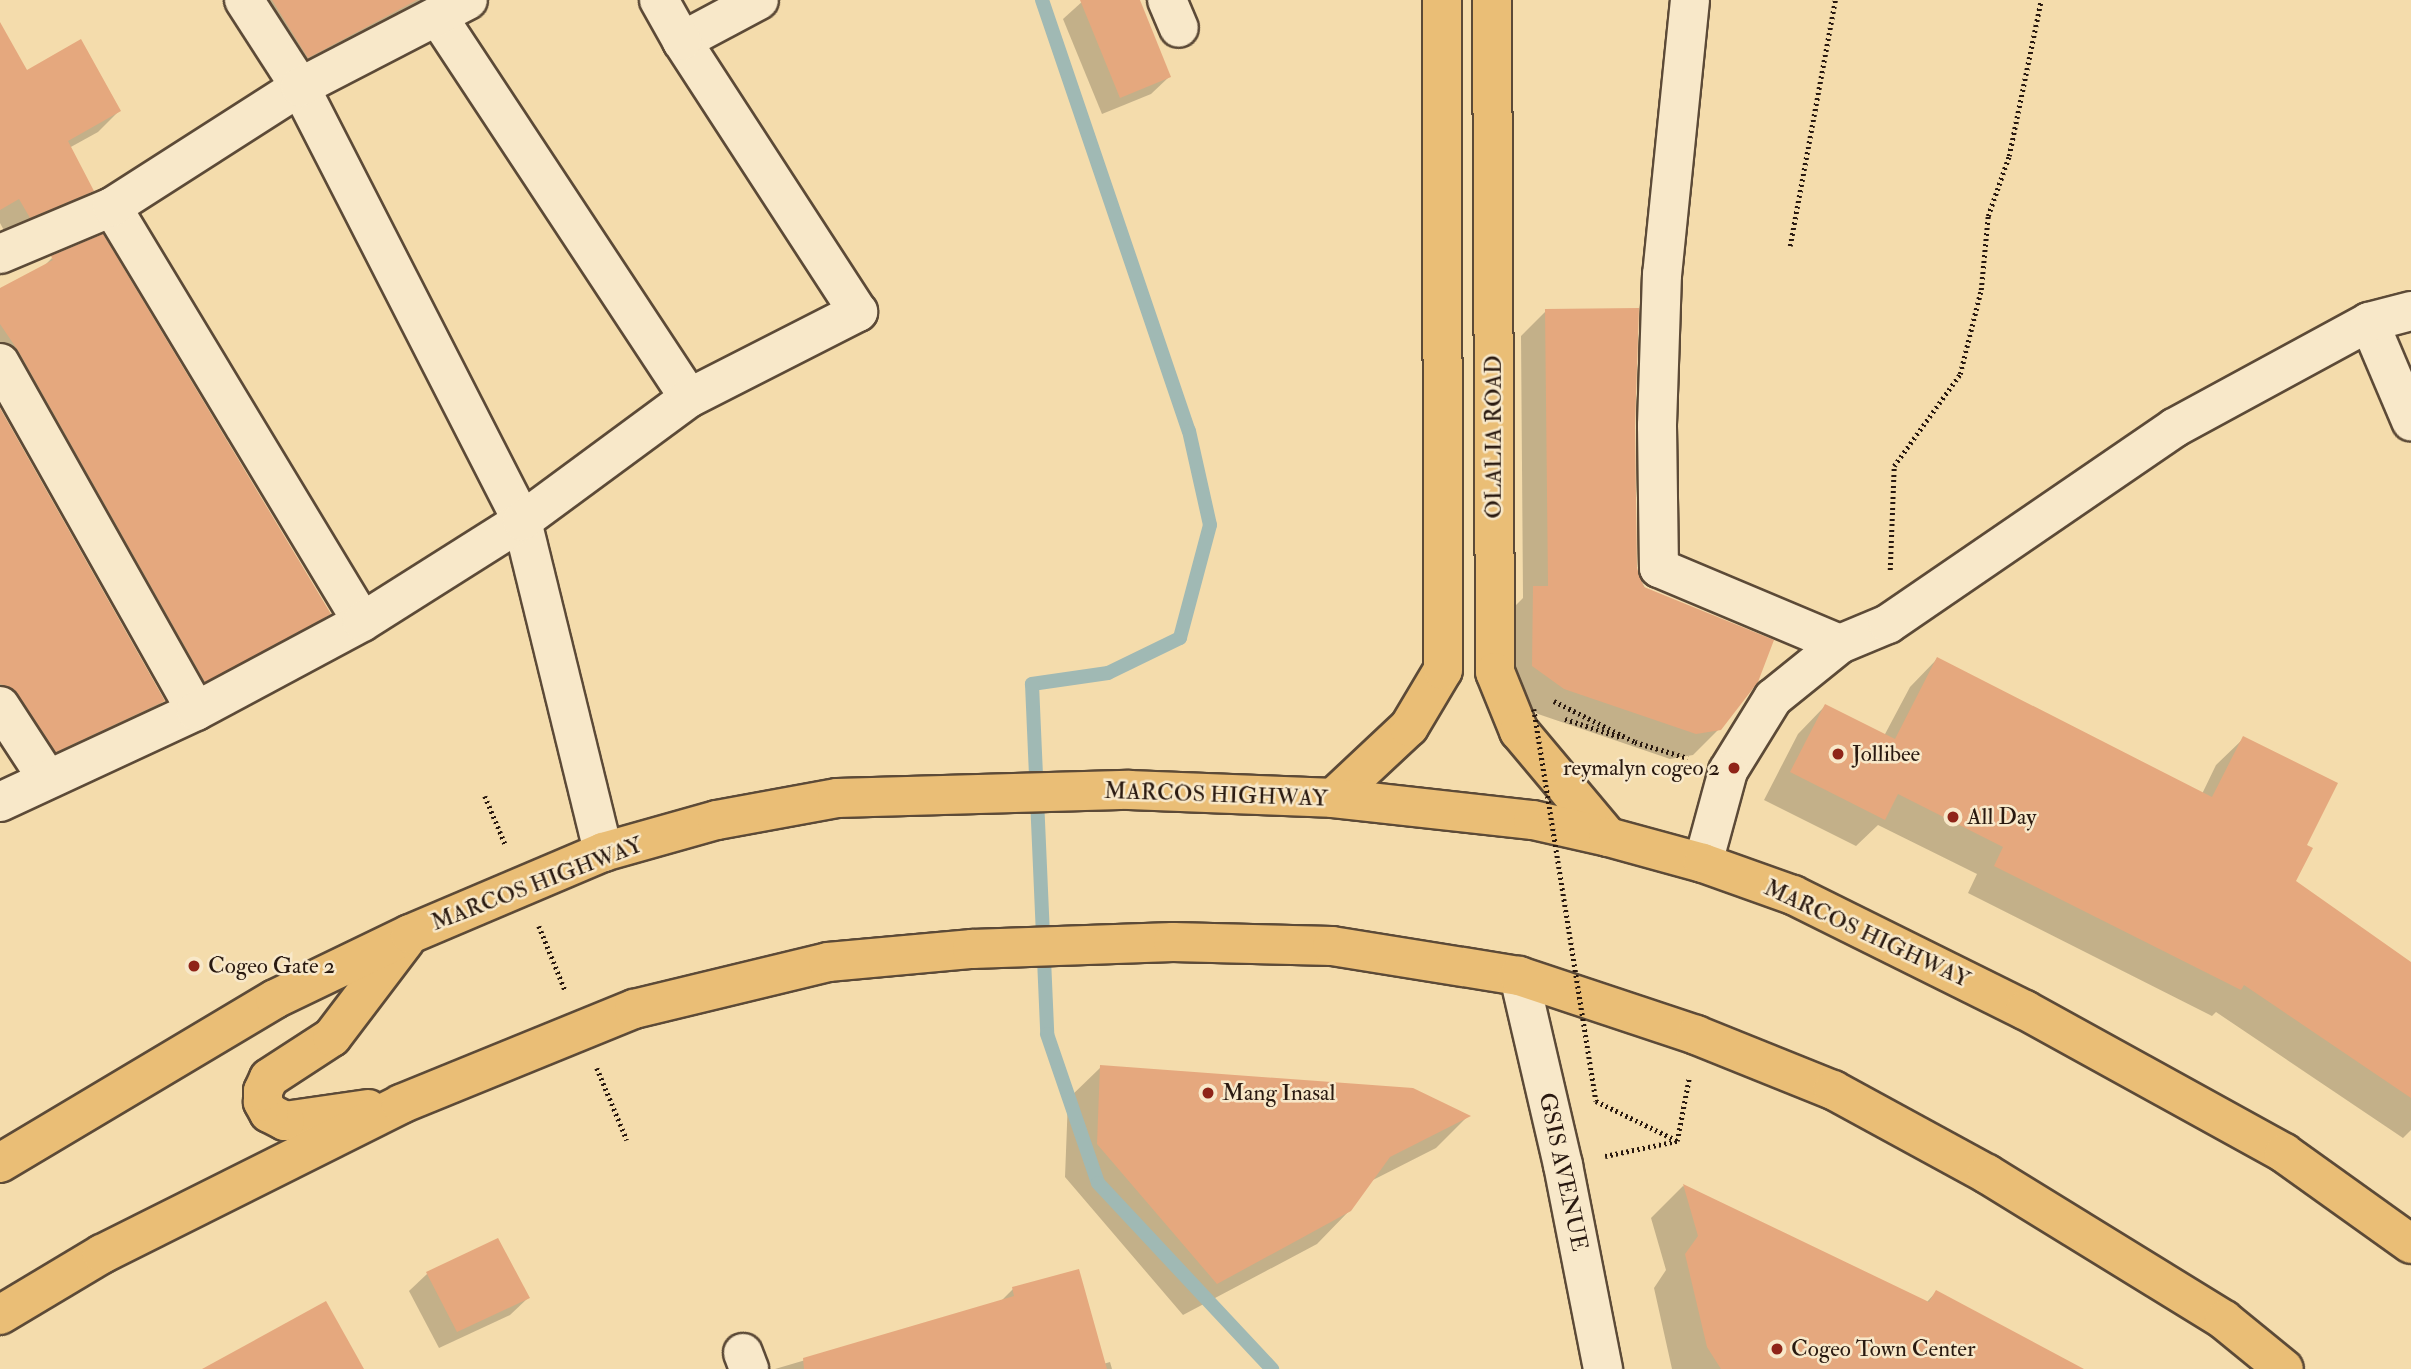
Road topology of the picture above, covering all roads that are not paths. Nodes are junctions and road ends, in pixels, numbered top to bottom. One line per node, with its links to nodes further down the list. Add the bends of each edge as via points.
1 (244, 0): 9 (street)
2 (659, 0): 8 (street)
3 (759, 0): 8 (street)
4 (1442, 0): 23 (main road, via 1443,670 1409,727)
5 (1492, 0): 25 (main road, OLALIA ROAD, via 1495,672 1518,731)
6 (1690, 0): 19 (street, via 1662,274 1659,568)
7 (453, 8): 9 (street); 15 (street)
8 (681, 41): 15 (street, via 858,312)
9 (300, 87): 10 (street); 17 (street)
10 (112, 207): 11 (street); 18 (street)
11 (0, 254)
12 (2411, 311): 13 (street)
13 (2369, 322): 16 (street); 19 (street, via 2175,428 1888,624)
14 (0, 363): 21 (street)
15 (689, 398): 17 (street)
16 (2411, 421)
17 (522, 521): 18 (street); 26 (street)
18 (362, 621): 21 (street)
19 (1840, 644): 27 (street, via 1773,698 1728,771)
20 (0, 706): 22 (street)
21 (196, 711): 22 (street)
22 (47, 778): 24 (street)
23 (1333, 799): 25 (main road, MARCOS HIGHWAY, via 1533,820); 26 (main road, MARCOS HIGHWAY, via 1129,790 837,798 717,820)
24 (0, 802)
25 (1608, 837): 27 (main road, MARCOS HIGHWAY)
26 (603, 852): 28 (main road, MARCOS HIGHWAY)
27 (1703, 863): 32 (main road, MARCOS HIGHWAY, via 1793,895 2025,1010 2284,1153)
28 (410, 934): 30 (main road, via 332,1037 269,1079 263,1091 269,1112 285,1121); 31 (main road, MARCOS HIGHWAY, via 275,999)
29 (1519, 976): 30 (main road, via 1332,946 1173,942 972,949 828,961 646,1005); 34 (street, GSIS AVENUE); 35 (main road, via 1696,1035 1833,1090 1987,1174 2224,1320)
30 (401, 1104): 33 (main road, via 102,1254)
31 (0, 1163)
32 (2411, 1244)
33 (0, 1315)
34 (1603, 1369)
35 (2284, 1369)

